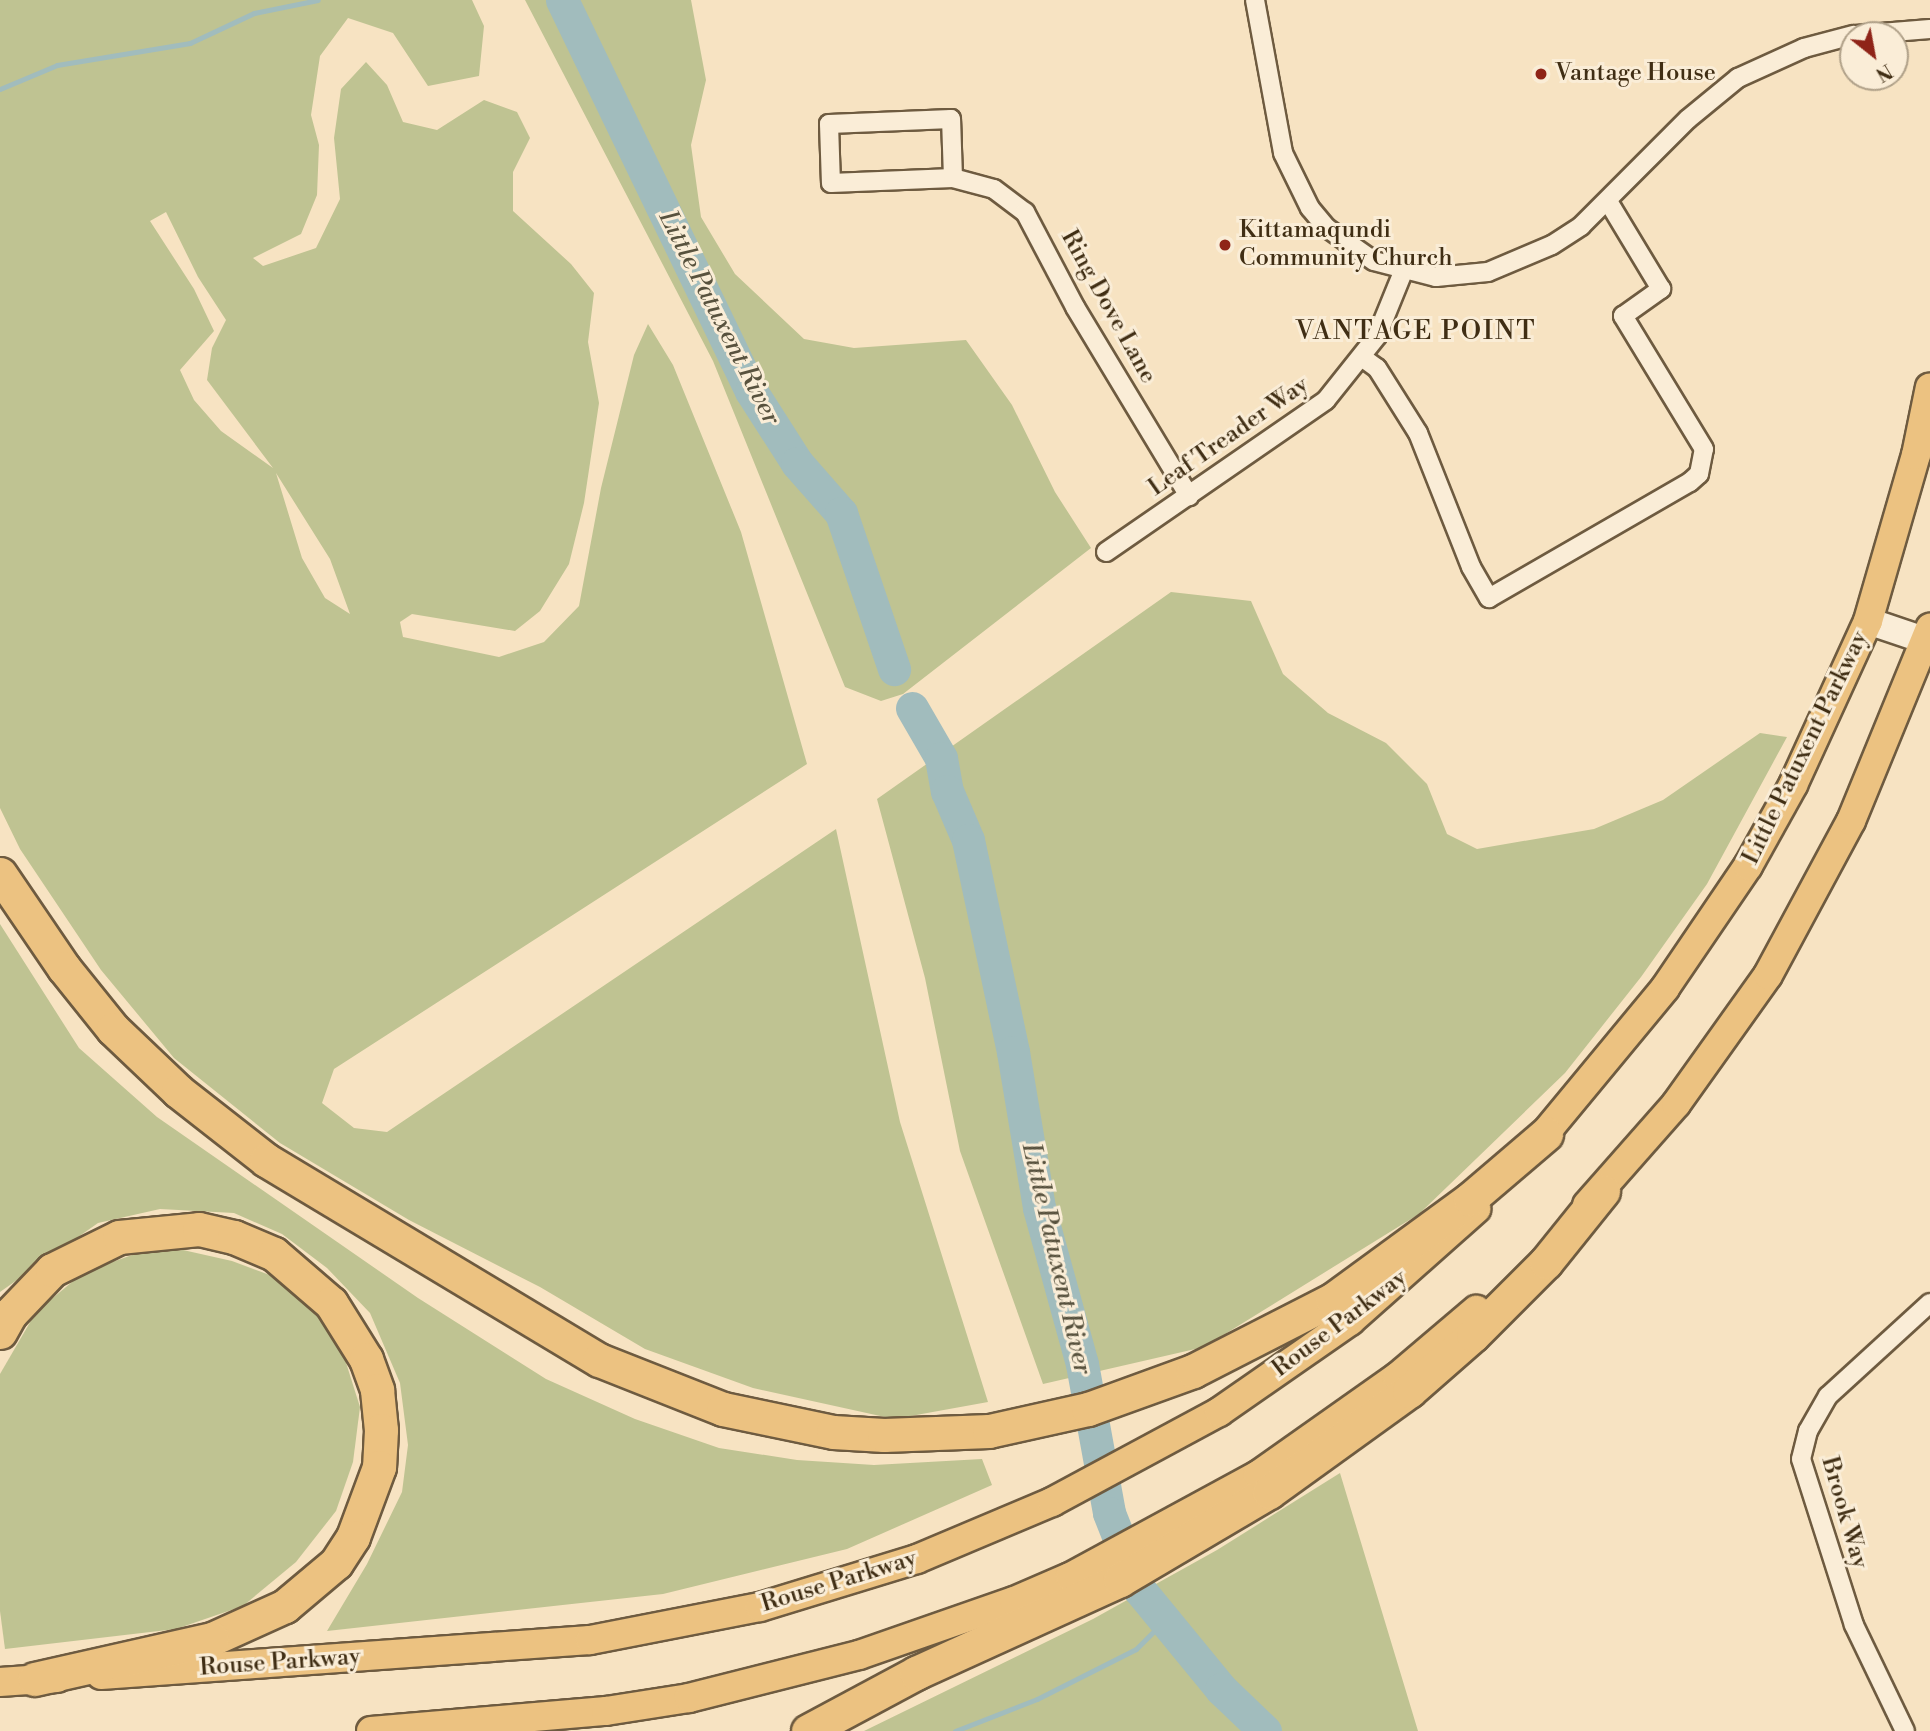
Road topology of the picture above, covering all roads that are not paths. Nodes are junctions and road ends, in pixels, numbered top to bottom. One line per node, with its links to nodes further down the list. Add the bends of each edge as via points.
1 (1255, 0): 7 (street, via 1283,153 1294,180 1327,228 1374,261)
2 (1930, 29): 3 (street)
3 (1909, 31)
4 (1839, 39): 6 (street, via 1804,48 1738,78 1688,119)
5 (953, 178): 5 (street, Ring Dove Lane, via 831,183 829,124 951,119); 10 (street, Ring Dove Lane, via 1010,198 1036,226 1075,307)
6 (1608, 201): 7 (street, via 1552,245 1488,272 1462,278); 8 (street, via 1661,289 1623,316 1704,450 1699,474 1690,482 1489,597 1471,567 1418,433 1377,368)
7 (1403, 272): 8 (street, Leaf Treader Way)
8 (1363, 358): 10 (street, Leaf Treader Way, via 1306,418)
9 (1930, 387): 12 (main road, Little Patuxent Parkway, via 1916,455)
10 (1189, 496): 11 (street, Leaf Treader Way)
11 (1106, 552)
12 (1868, 621): 13 (main road); 15 (main road, Little Patuxent Parkway, via 1793,785 1748,866 1665,988)
13 (1929, 637): 16 (main road, via 1851,821 1768,975 1676,1104)
14 (0, 874): 15 (highway, via 64,968 113,1028 211,1118 328,1200 599,1360 723,1409 833,1432 944,1435 1038,1422 1139,1392 1263,1338 1332,1300 1430,1231)
15 (1546, 1135): 21 (main road, Rouse Parkway, via 1485,1201 1350,1321 1219,1412 1052,1502 916,1559 839,1585 671,1627 482,1649)
16 (1603, 1191): 19 (main road, via 1462,1323 1337,1422); 19 (highway, via 1546,1262 1409,1391 1315,1460)
17 (1930, 1303): 25 (street, Brook Way, via 1828,1396 1808,1431 1801,1459 1850,1616)
18 (0, 1332): 21 (highway, via 10,1314 52,1270 119,1237 199,1229 234,1237 274,1254 331,1303 366,1359 377,1390 381,1430 379,1466 353,1537 336,1563 285,1606 202,1642)
19 (1183, 1532): 20 (highway)
20 (1075, 1589): 23 (main road, via 859,1655 689,1698 606,1711); 24 (highway)
21 (34, 1679): 22 (main road, Rouse Parkway)
22 (0, 1682)
23 (371, 1731)
24 (808, 1731)
25 (1905, 1731)

